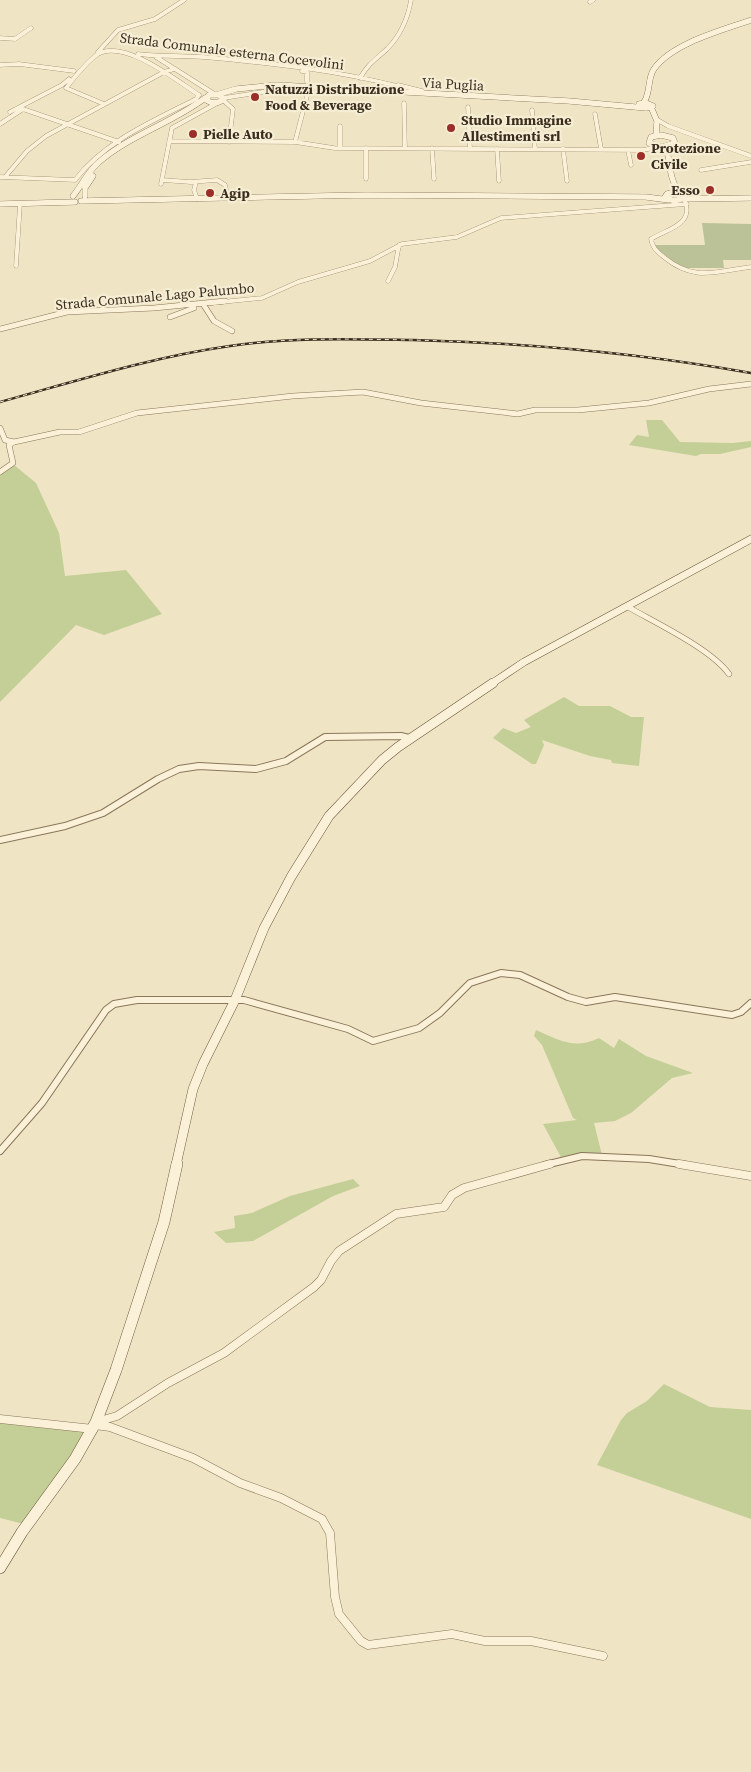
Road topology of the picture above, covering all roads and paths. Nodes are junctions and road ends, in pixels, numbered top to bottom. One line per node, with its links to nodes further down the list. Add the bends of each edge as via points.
1 (184, 0): 6 (street, via 154,19 118,30)
2 (412, 0): 13 (street, via 408,18 395,38 388,48 369,62)
3 (751, 20): 21 (main road, via 665,57 651,74)
4 (31, 28): 5 (street, via 15,39)
5 (0, 38)
6 (104, 47): 7 (street, Strada Comunale esterna Cocevolini); 11 (street)
7 (156, 57): 8 (street); 13 (street, Strada Comunale esterna Cocevolini, via 212,58)
8 (162, 62): 10 (street); 14 (street, via 194,59 307,72)
9 (0, 64): 11 (street)
10 (174, 69): 12 (street); 18 (street)
11 (74, 71): 16 (street)
12 (164, 72): 17 (street, via 139,56 107,51 94,58); 27 (street); 46 (street, via 200,96)
13 (360, 78): 15 (street, Strada Comunale esterna Cocevolini)
14 (307, 82)
15 (387, 83): 22 (street, via 401,87); 23 (street, Strada Comunale esterna Cocevolini)
16 (60, 86): 17 (street); 32 (street)
17 (66, 87): 27 (street, via 68,91)
18 (203, 87): 20 (street, via 214,91); 24 (street); 25 (street)
19 (246, 88): 20 (main road, Via Puglia); 22 (main road, Via Puglia, via 277,85); 25 (main road, Via Puglia)
20 (230, 90): 24 (main road, Via Puglia)
21 (648, 91): 28 (main road); 29 (main road)
22 (395, 92): 23 (main road, Via Puglia)
23 (427, 94): 28 (main road, Via Puglia)
24 (216, 95): 25 (main road); 25 (main road)
25 (217, 100): 33 (street); 33 (street); 47 (street, via 233,109); 48 (street, via 269,91 308,92); 52 (main road, Via Puglia, via 186,112)
26 (404, 103): 55 (street)
27 (104, 104): 37 (street)
28 (642, 105): 29 (main road, Via Puglia); 35 (main road)
29 (651, 106): 35 (main road)
30 (468, 107): 57 (street)
31 (532, 110): 59 (street)
32 (10, 112)
33 (203, 112): 45 (street, via 172,128)
34 (595, 114): 61 (street)
35 (656, 119): 39 (main road); 41 (street)
36 (0, 124): 37 (street, via 23,109)
37 (67, 124): 46 (street); 71 (street, via 27,151)
38 (340, 126): 53 (street)
39 (658, 126): 42 (main road); 43 (main road)
40 (677, 133): 41 (street); 42 (street); 44 (street)
41 (688, 134): 66 (street)
42 (665, 135): 43 (main road); 44 (main road)
43 (656, 136): 49 (main road, via 649,140)
44 (674, 139): 50 (main road)
45 (169, 141): 47 (street); 76 (street, via 162,182)
46 (119, 142): 71 (street, via 94,158 75,180)
47 (229, 142): 48 (street)
48 (295, 142): 53 (street)
49 (651, 144): 51 (main road); 63 (street)
50 (671, 146): 51 (main road); 67 (main road)
51 (659, 147): 64 (street); 65 (main road)
52 (121, 148): 80 (main road, via 92,177); 80 (main road, via 95,166)
53 (340, 148): 54 (street)
54 (366, 148): 55 (street); 72 (street)
55 (405, 148): 56 (street)
56 (432, 148): 57 (street); 73 (street)
57 (470, 148): 58 (street)
58 (497, 148): 59 (street); 74 (street)
59 (535, 149): 60 (street)
60 (563, 149): 61 (street); 75 (street)
61 (601, 149): 62 (street)
62 (628, 150): 63 (street); 69 (street)
63 (636, 150): 64 (street)
64 (643, 150): 65 (street)
65 (665, 153): 67 (main road)
66 (751, 156)
67 (668, 161): 77 (main road)
68 (751, 162): 70 (street)
69 (631, 165)
70 (702, 170)
71 (3, 177)
72 (366, 179)
73 (434, 179)
74 (499, 181)
75 (567, 181)
76 (196, 182): 81 (street, via 210,179 224,184); 83 (street)
77 (673, 184): 78 (main road); 84 (main road)
78 (669, 197): 81 (main road, via 360,195); 84 (main road); 84 (main road)
79 (698, 197): 82 (main road); 84 (main road); 84 (main road)
80 (79, 198): 83 (main road, via 125,201); 86 (main road)
81 (228, 198): 83 (main road)
82 (751, 198)
83 (197, 199)
84 (685, 200): 87 (street, Strada Comunale Lago Palumbo, via 501,218 460,236); 89 (street, via 687,216 680,224 651,239 664,258 692,274 716,274)
85 (0, 204): 86 (main road)
86 (22, 204): 88 (street)
87 (399, 245): 90 (street); 91 (street, Strada Comunale Lago Palumbo, via 370,261 294,284 267,296)
88 (16, 266)
89 (751, 267)
90 (388, 280)
91 (203, 304): 92 (street, Strada Comunale Lago Palumbo); 95 (street, via 214,321)
92 (196, 305): 93 (street, via 196,308); 94 (street, Strada Comunale Lago Palumbo, via 67,312)
93 (170, 317)
94 (0, 329)
95 (232, 331)
96 (751, 384): 98 (street, via 709,389 649,403 513,414 362,392 293,396 137,413 79,432 60,432)
97 (0, 428): 98 (street, via 5,440)
98 (14, 442): 99 (street, via 9,445 13,463)
99 (0, 472)
100 (751, 539): 101 (main road)
101 (628, 607): 102 (street, via 700,650 727,669); 103 (main road, via 519,665)
102 (729, 674)
103 (409, 738): 104 (street, via 327,737 286,761 262,768 199,766 178,769 96,816); 105 (main road, via 353,789 319,831 268,920)
104 (0, 840)
105 (235, 1000): 106 (street, via 325,1022 372,1041 419,1028 440,1013 470,983 501,973 520,975 586,1002 611,997 732,1015); 107 (street, via 152,1000 119,1002 110,1006 32,1117); 110 (main road, via 193,1089 164,1222)
106 (751, 1004)
107 (0, 1151)
108 (751, 1176): 110 (street, via 649,1159 591,1156 541,1166 464,1188 452,1195 444,1207 396,1214 339,1252 314,1287 259,1329 117,1416)
109 (0, 1419): 110 (street)
110 (95, 1425): 111 (main road); 112 (street, via 118,1430 193,1458 246,1486 298,1505 322,1519 330,1533 339,1614 364,1643 452,1634 485,1641 531,1641)
111 (0, 1568)
112 (603, 1656)

